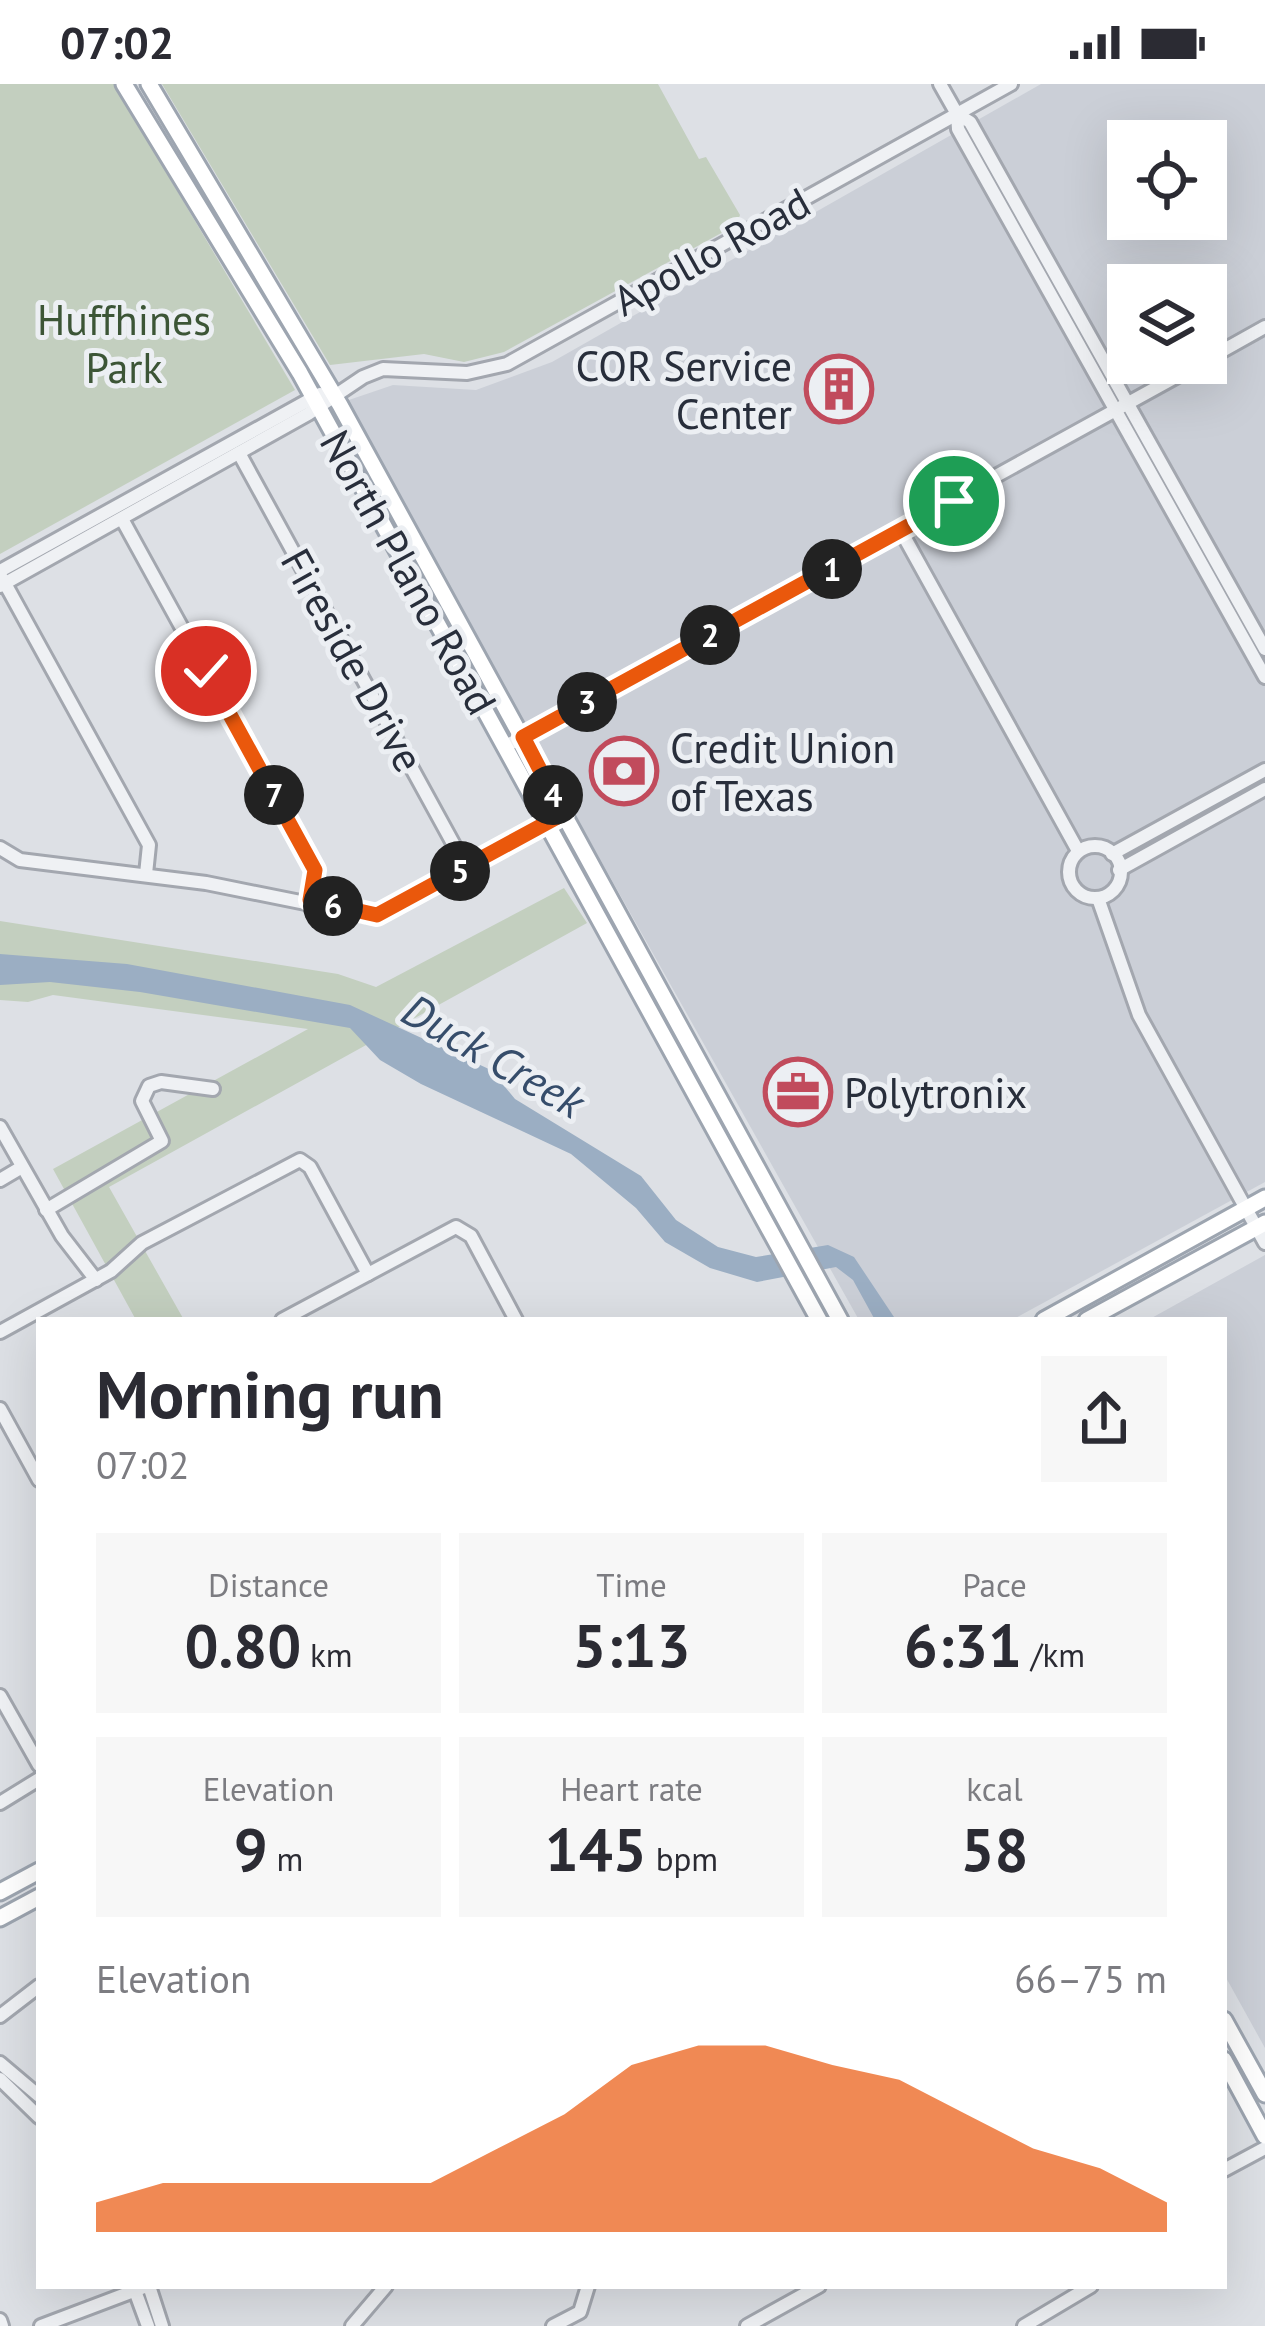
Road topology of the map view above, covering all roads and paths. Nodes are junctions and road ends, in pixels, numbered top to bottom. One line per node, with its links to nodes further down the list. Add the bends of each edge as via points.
1 (124, 84): 12 (main road, North Plano Road)
2 (149, 84): 11 (main road, North Plano Road)
3 (940, 84): 5 (street)
4 (1011, 84): 5 (street, Apollo Road)
5 (958, 114): 6 (street); 7 (street, via 958,129); 11 (street, Apollo Road, via 507,364 467,373 383,369)
6 (1036, 236): 7 (street); 13 (street)
7 (1022, 244): 14 (street)
8 (1265, 327): 9 (street)
9 (1227, 348)
10 (1164, 384): 13 (street)
11 (333, 393): 12 (street, Apollo Road); 18 (main road, North Plano Road)
12 (315, 401): 15 (street, Apollo Road); 19 (main road, North Plano Road); 20 (street, Apollo Road)
13 (1130, 403): 14 (street); 21 (street)
14 (1116, 411): 17 (street); 22 (street)
15 (239, 453): 16 (street, Apollo Road); 36 (street, Fireside Drive)
16 (122, 519): 20 (street, Apollo Road); 39 (street, via 315,870)
17 (901, 531): 23 (street); 34 (street)
18 (418, 549): 19 (main road); 23 (main road, North Plano Road)
19 (402, 557): 24 (main road, North Plano Road)
20 (1, 579): 38 (street, via 149,845)
21 (1265, 649)
22 (1265, 677)
23 (523, 737): 24 (street); 29 (main road, North Plano Road)
24 (505, 747): 31 (main road, North Plano Road)
25 (1265, 770): 27 (street)
26 (1265, 789): 28 (street)
27 (1221, 795): 28 (street); 30 (street)
28 (1228, 808): 32 (street)
29 (563, 814): 31 (street); 41 (main road, North Plano Road)
30 (1170, 823): 32 (street); 35 (street)
31 (545, 824): 36 (street); 42 (main road, North Plano Road)
32 (1178, 837): 37 (street)
33 (0, 848): 38 (street, via 20,860)
34 (1077, 849): 35 (street, via 1100,845); 40 (street, via 1075,885)
35 (1112, 854): 37 (street)
36 (466, 867): 39 (street, via 377,915)
37 (1119, 870): 40 (street, via 1113,892)
38 (146, 874): 39 (street)
39 (310, 900)
40 (1099, 901): 48 (street, via 1139,1015)
41 (618, 912): 42 (main road); 51 (main road, North Plano Road)
42 (600, 922): 51 (main road, North Plano Road)
43 (213, 1090): 49 (street, via 149,1086 142,1101 162,1141)
44 (0, 1127): 45 (street)
45 (22, 1167): 46 (street); 49 (street)
46 (0, 1180)
47 (1265, 1198): 48 (main road)
48 (1245, 1209): 50 (street); 60 (main road)
49 (46, 1210): 55 (street)
50 (1261, 1225): 52 (street); 61 (main road)
51 (788, 1244): 54 (main road, North Plano Road)
52 (1265, 1244)
53 (368, 1274): 55 (street, via 300,1160 142,1244); 56 (street); 57 (street, via 462,1228)
54 (806, 1276): 58 (main road, North Plano Road); 59 (main road, North Plano Road)
55 (96, 1280): 62 (street)
56 (288, 1317)
57 (514, 1317)
58 (818, 1317)
59 (838, 1317)
60 (1050, 1317)
61 (1092, 1317)
62 (0, 1332)
63 (0, 1409): 64 (street)
64 (36, 1468)
65 (0, 1696): 66 (street)
66 (36, 1761)
67 (36, 1782): 68 (street)
68 (0, 1803)
69 (36, 1873): 70 (main road)
70 (0, 1892)
71 (36, 1899): 72 (main road)
72 (0, 1918)
73 (36, 1988): 74 (street)
74 (0, 2016)
75 (1227, 2025): 80 (main road)
76 (0, 2063): 79 (street)
77 (1227, 2066): 82 (main road)
78 (0, 2079): 81 (street)
79 (36, 2093)
80 (1265, 2094)
81 (36, 2114)
82 (1265, 2136)
83 (1265, 2147): 84 (street)
84 (1227, 2168)
85 (138, 2289): 92 (street)
86 (141, 2289): 93 (street)
87 (142, 2289): 94 (street)
88 (383, 2289): 95 (street)
89 (587, 2289): 96 (street, via 580,2312)
90 (814, 2289): 97 (street)
91 (1086, 2289): 98 (street)
92 (41, 2326)
93 (148, 2326)
94 (162, 2326)
95 (352, 2326)
96 (554, 2326)
97 (747, 2326)
98 (1024, 2326)

